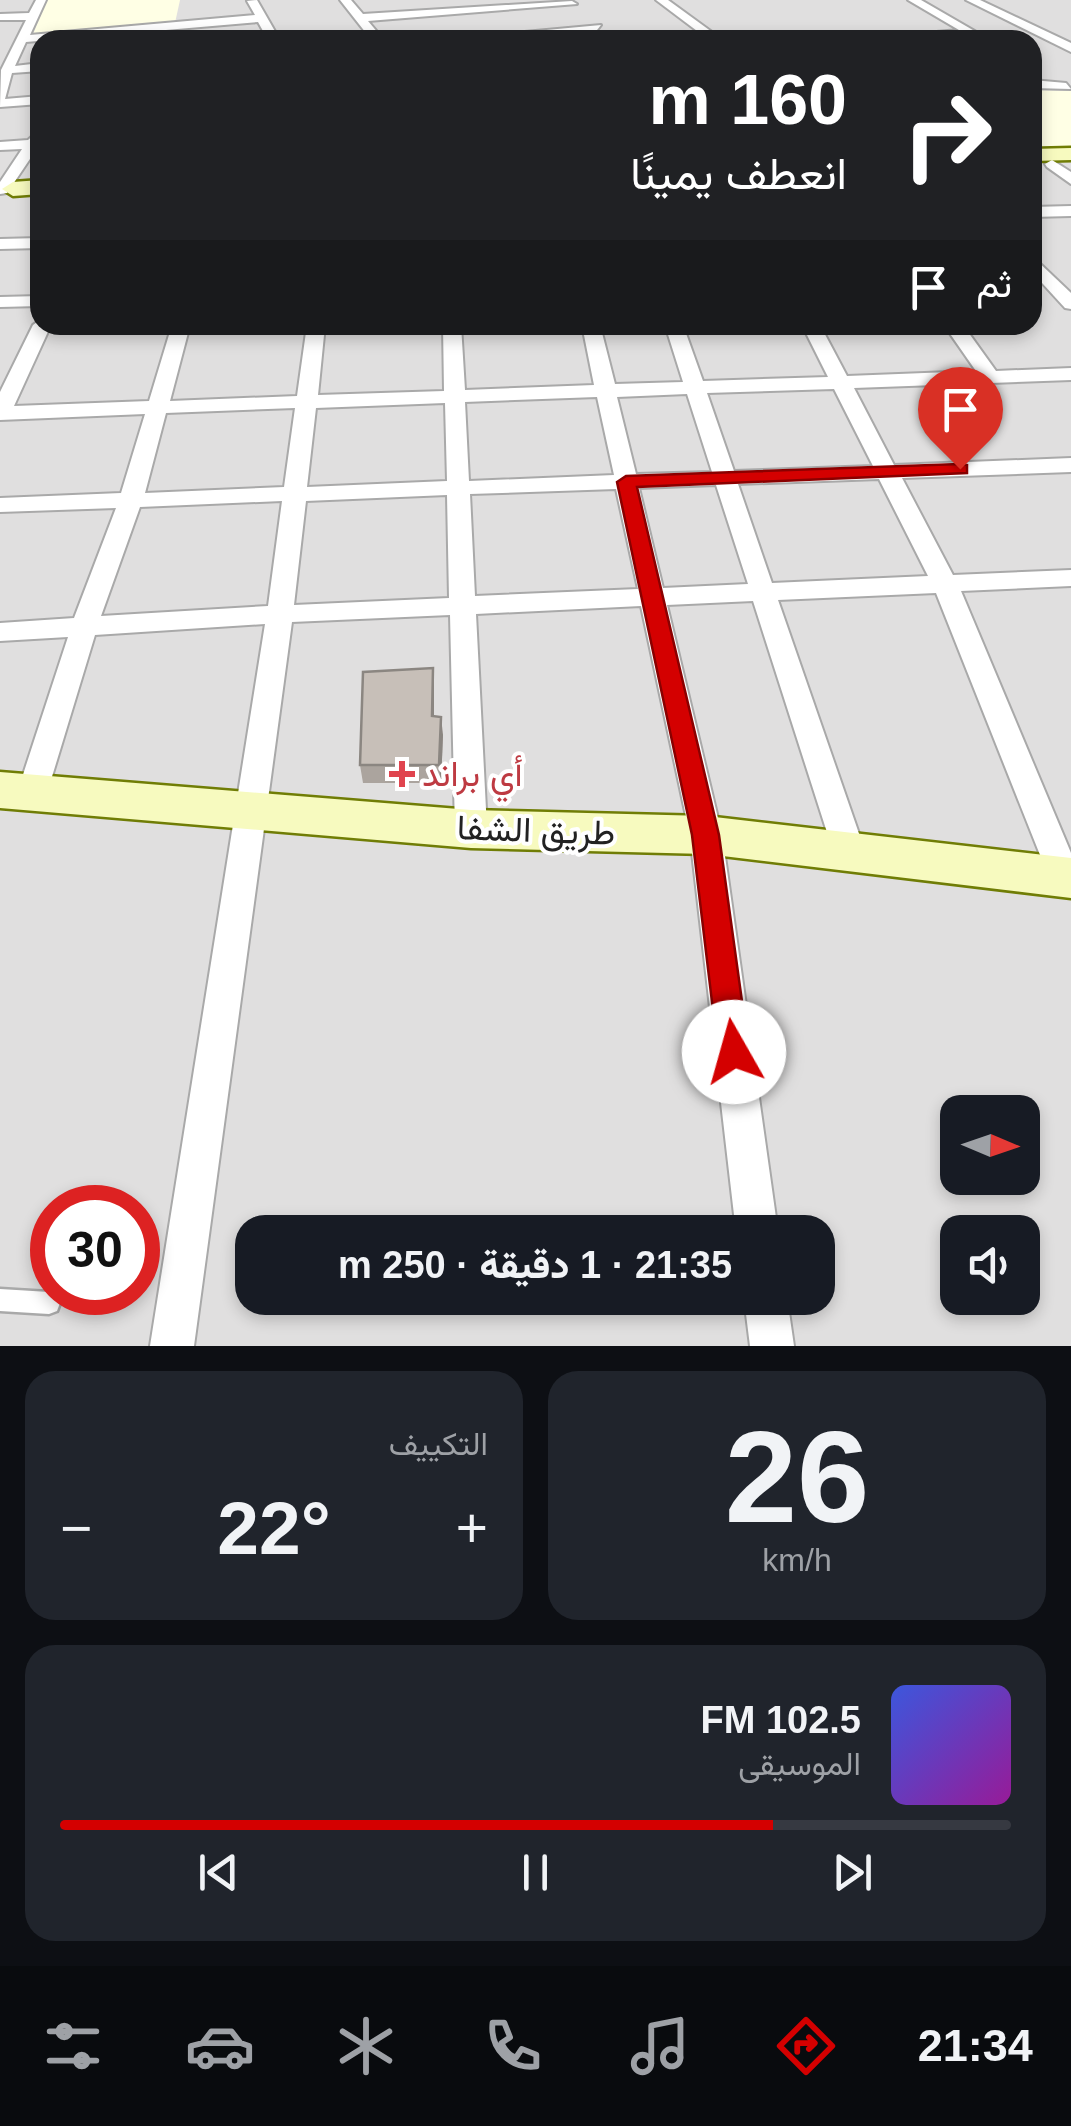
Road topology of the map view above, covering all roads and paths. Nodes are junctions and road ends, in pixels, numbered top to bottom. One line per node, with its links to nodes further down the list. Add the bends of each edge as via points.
1 (41, 0): 9 (street)
2 (252, 0): 11 (street)
3 (345, 0): 12 (street)
4 (662, 0): 5 (street); 23 (street)
5 (684, 0)
6 (913, 0): 24 (street)
7 (971, 0): 25 (street)
8 (569, 2): 12 (street); 15 (street)
9 (33, 16): 10 (street); 28 (street)
10 (0, 17)
11 (262, 18): 13 (street, via 192,18); 18 (street)
12 (360, 18): 19 (street)
13 (166, 26): 16 (street); 17 (street)
14 (470, 27): 20 (street)
15 (598, 27): 21 (street); 22 (street)
16 (122, 30)
17 (168, 30)
18 (269, 30)
19 (370, 30)
20 (521, 30)
21 (553, 30)
22 (601, 30)
23 (703, 30)
24 (967, 30)
25 (1034, 30)
26 (1042, 34): 29 (street)
27 (30, 38): 28 (street)
28 (22, 39): 31 (street)
29 (1071, 48)
30 (30, 67): 31 (street)
31 (7, 70): 34 (street)
32 (1042, 85): 33 (street)
33 (1066, 87)
34 (0, 100): 35 (street)
35 (30, 100)
36 (30, 140): 37 (street)
37 (0, 146)
38 (30, 150): 42 (street)
39 (1052, 160): 40 (street)
40 (1071, 179)
41 (30, 189): 42 (street)
42 (5, 190)
43 (1071, 211): 44 (street)
44 (1042, 212)
45 (30, 243): 46 (street)
46 (0, 244)
47 (1042, 265): 48 (street)
48 (1071, 266)
49 (1042, 273): 52 (street)
50 (30, 301): 51 (street)
51 (0, 302)
52 (1071, 304)
53 (37, 335): 70 (street)
54 (178, 335): 69 (street)
55 (315, 335): 68 (street)
56 (452, 335): 66 (street)
57 (592, 335): 65 (street)
58 (677, 335): 64 (street)
59 (816, 335): 63 (street)
60 (960, 335): 62 (street)
61 (1062, 375): 62 (street); 67 (street)
62 (990, 378): 63 (street)
63 (841, 383): 64 (street); 72 (street)
64 (695, 388): 65 (street); 73 (street)
65 (605, 392): 66 (street); 74 (street)
66 (455, 397): 68 (street); 75 (street)
67 (1071, 399)
68 (306, 402): 69 (street); 76 (street)
69 (157, 407): 70 (street); 77 (street)
70 (0, 414)
71 (1071, 465): 72 (street)
72 (887, 472): 73 (street); 80 (street)
73 (725, 478): 74 (street); 81 (street)
74 (626, 482): 75 (street); 82 (street)
75 (459, 488): 76 (street); 83 (street)
76 (295, 494): 77 (street); 84 (street)
77 (131, 500): 78 (street); 85 (street)
78 (0, 505)
79 (1071, 578): 80 (street)
80 (944, 584): 81 (street); 92 (street)
81 (763, 592): 82 (street); 91 (street)
82 (652, 597): 83 (street); 90 (street)
83 (463, 606): 84 (street); 89 (street)
84 (280, 614): 85 (street); 88 (street)
85 (84, 627): 86 (street); 87 (street)
86 (0, 632)
87 (16, 791): 88 (street, طريق الشفا)
88 (250, 811): 89 (street, طريق الشفا); 97 (street)
89 (471, 829): 90 (street, طريق الشفا)
90 (706, 835): 91 (street, طريق الشفا); 93 (street)
91 (849, 852): 92 (street, طريق الشفا)
92 (1069, 879)
93 (755, 1215)
94 (0, 1300): 95 (lane)
95 (30, 1302)
96 (768, 1315): 98 (street)
97 (172, 1346)
98 (772, 1346)

